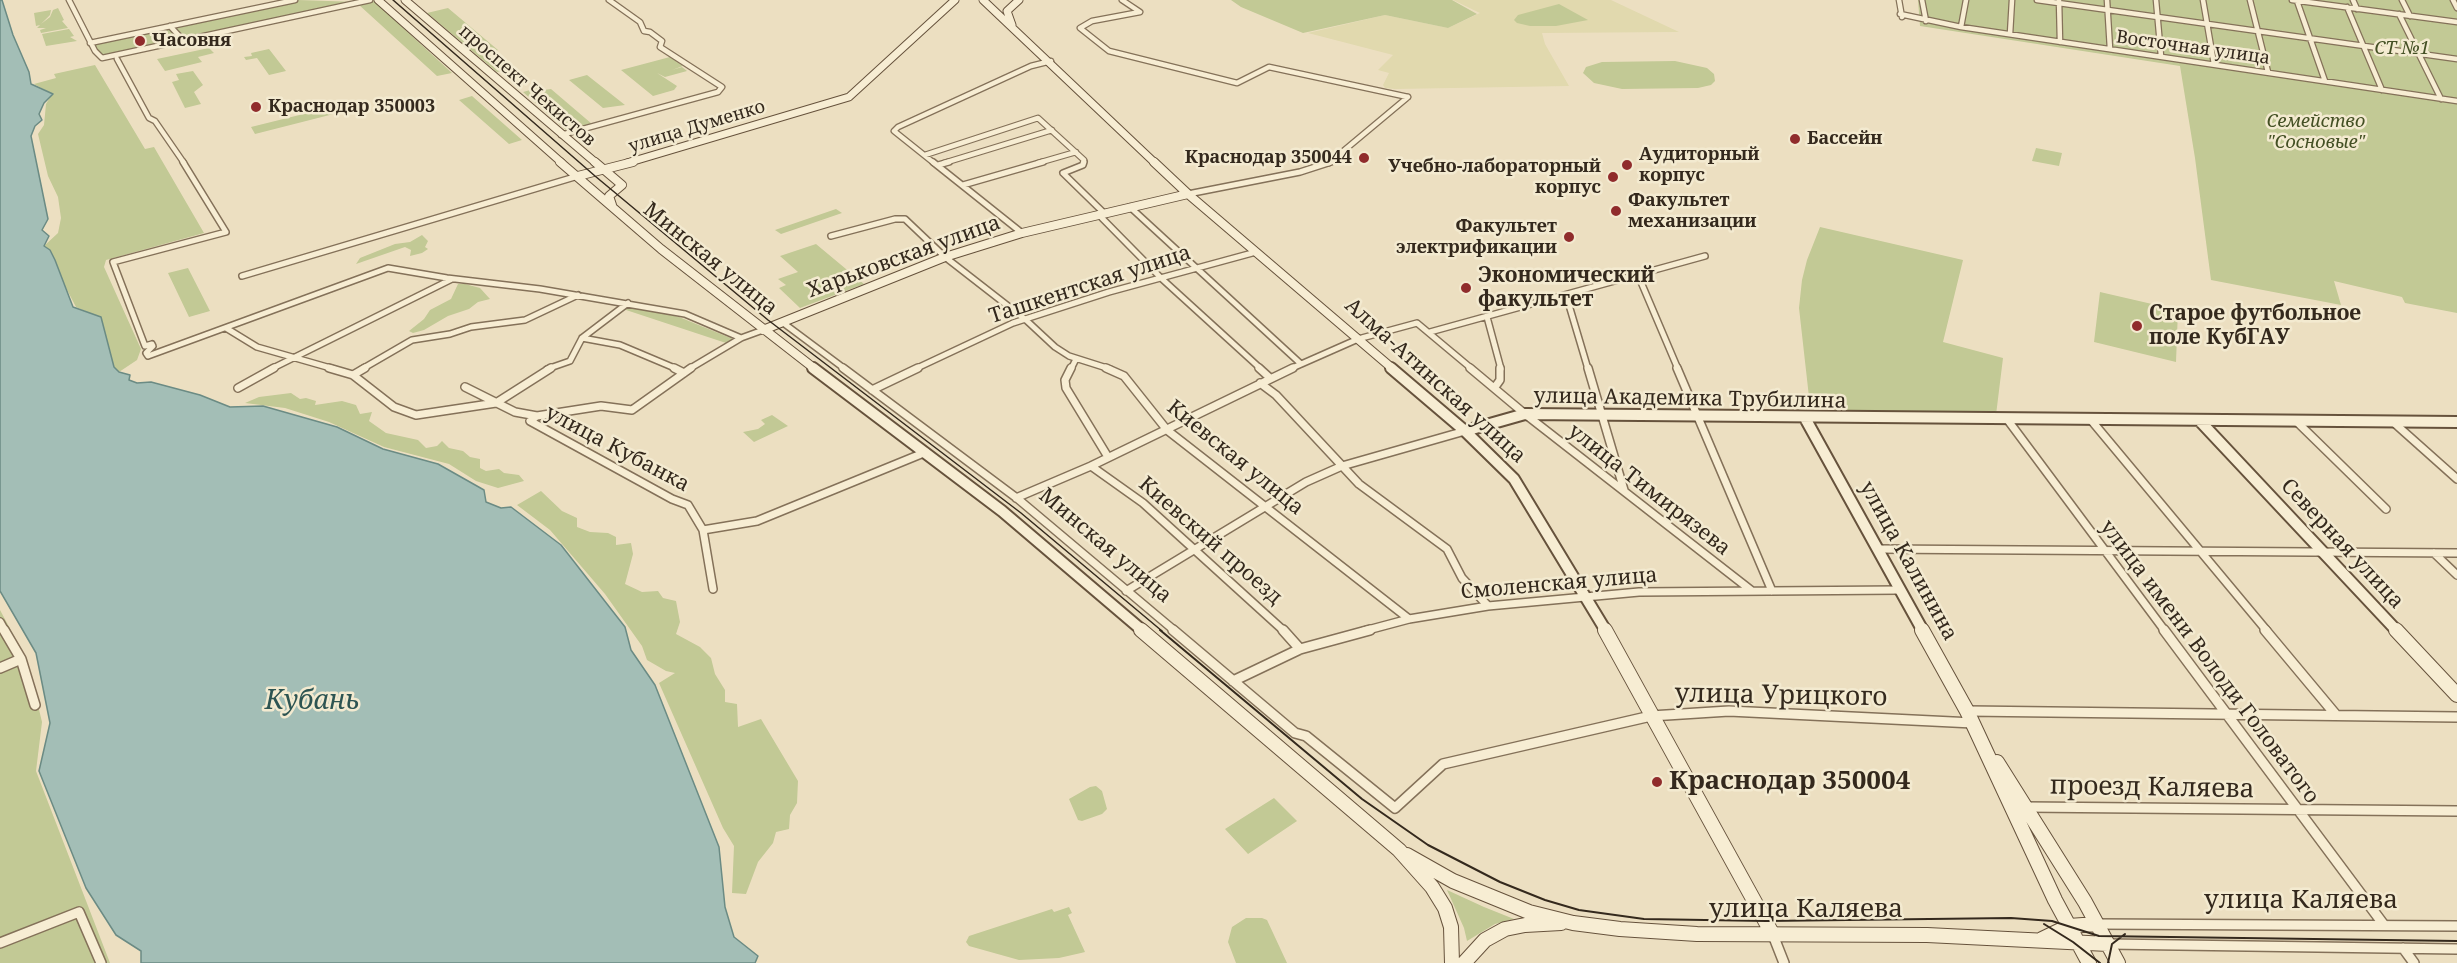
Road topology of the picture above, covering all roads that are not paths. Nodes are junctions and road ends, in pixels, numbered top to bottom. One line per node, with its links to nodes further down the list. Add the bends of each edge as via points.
1 (69, 0): 49 (street)
2 (295, 0): 40 (street)
3 (370, 0): 47 (street)
4 (378, 0): 69 (main road, проспект Чекистов)
5 (405, 0): 64 (main road, проспект Чекистов)
6 (609, 0): 64 (street, via 640,22 644,31 662,41 660,47 722,87 718,92)
7 (955, 0): 68 (main road, улица Думенко, via 849,97)
8 (1019, 0): 23 (main road, Алма-Атинская улица); 41 (main road, Алма-Атинская улица, via 1007,10)
9 (1122, 0): 73 (street, Харьковская улица, via 1140,12 1092,21 1080,28 1109,51 1237,83 1269,67 1408,97 1329,164)
10 (1899, 0): 31 (street)
11 (1922, 0): 36 (street)
12 (1966, 0): 42 (street)
13 (2012, 0): 45 (street)
14 (2037, 0): 26 (street)
15 (2107, 0): 30 (street)
16 (2156, 0): 34 (street)
17 (2203, 0): 39 (street)
18 (2250, 0): 43 (street)
19 (2292, 0): 24 (street)
20 (2354, 0): 29 (street)
21 (2402, 0): 33 (street)
22 (2453, 0): 28 (street)
23 (984, 1): 41 (main road, Алма-Атинская улица)
24 (2297, 1): 25 (street); 46 (street)
25 (2306, 1): 27 (street)
26 (2059, 2): 30 (street); 48 (street)
27 (2347, 7): 29 (street); 50 (street)
28 (2457, 8)
29 (2357, 9): 32 (street)
30 (2108, 10): 34 (street); 51 (street)
31 (1900, 14): 35 (street); 36 (street, Восточная улица)
32 (2399, 14): 33 (street); 52 (street)
33 (2410, 16): 37 (street)
34 (2157, 17): 39 (street); 53 (street)
35 (1904, 18)
36 (1926, 21): 42 (street, Восточная улица)
37 (2451, 21): 38 (street); 44 (street)
38 (2457, 22)
39 (2207, 24): 43 (street); 57 (street)
40 (170, 26): 47 (street); 49 (street)
41 (1014, 27): 56 (main road, Алма-Атинская улица)
42 (1961, 27): 45 (street, Восточная улица)
43 (2258, 31): 46 (street); 58 (street)
44 (2457, 31)
45 (2010, 34): 48 (street, Восточная улица)
46 (2310, 39): 50 (street); 59 (street)
47 (183, 40): 49 (street, via 102,57)
48 (2060, 42): 51 (street, Восточная улица)
49 (90, 43)
50 (2364, 46): 52 (street); 60 (street)
51 (2110, 49): 53 (street, Восточная улица)
52 (2418, 54): 55 (street); 61 (street)
53 (2161, 56): 57 (street, Восточная улица)
54 (117, 59): 93 (street, via 149,118 173,145 226,232 113,262 145,346 153,346 146,355 156,355)
55 (2457, 59)
56 (1051, 62): 66 (street, Харьковская улица, via 1031,66 898,126 894,131); 73 (main road, Алма-Атинская улица)
57 (2214, 64): 58 (street, Восточная улица)
58 (2268, 72): 59 (street, Восточная улица)
59 (2325, 81): 60 (street, Восточная улица)
60 (2382, 90): 61 (street, Восточная улица)
61 (2441, 99): 62 (street, Восточная улица)
62 (2457, 101)
63 (1052, 130): 65 (street); 66 (street, via 1037,118); 67 (street)
64 (561, 135): 68 (main road, проспект Чекистов)
65 (1076, 152): 70 (street); 76 (street, via 1084,160 1083,165 1063,173)
66 (925, 155): 67 (street, Харьковская улица)
67 (938, 165): 70 (street, Харьковская улица)
68 (602, 170): 69 (main road, улица Думенко); 72 (main road, проспект Чекистов, via 622,185)
69 (578, 176): 71 (main road, проспект Чекистов); 84 (street, улица Думенко)
70 (963, 185): 77 (street, Харьковская улица)
71 (593, 188): 72 (main road, проспект Чекистов); 74 (main road, проспект Чекистов)
72 (614, 192): 74 (main road, via 609,196)
73 (1188, 194): 75 (main road, Харьковская улица); 79 (main road, Алма-Атинская улица)
74 (612, 205): 94 (main road, Минская улица)
75 (1130, 207): 76 (main road, Харьковская улица); 82 (street)
76 (1101, 214): 77 (main road, Харьковская улица); 85 (street)
77 (1022, 233): 81 (main road, Харьковская улица)
78 (831, 236): 81 (street, Киевская улица, via 902,217)
79 (1256, 252): 82 (street, Ташкентская улица); 98 (main road, Алма-Атинская улица)
80 (1706, 255): 83 (street)
81 (945, 258): 91 (street, Киевская улица); 92 (main road, Харьковская улица)
82 (1196, 268): 85 (street, Ташкентская улица); 101 (street)
83 (1638, 275): 88 (street); 114 (street)
84 (242, 276)
85 (1161, 278): 91 (street, Ташкентская улица); 104 (street)
86 (452, 279): 87 (street, Минская улица); 93 (street, Минская улица, via 388,268); 99 (street)
87 (578, 295): 89 (street, Минская улица); 103 (street, via 525,320 412,340)
88 (1566, 296): 90 (street); 112 (street)
89 (628, 303): 96 (street); 97 (street, Минская улица, via 685,314)
90 (1486, 317): 95 (street); 107 (street, via 1501,370)
91 (1026, 320): 100 (street, Киевская улица, via 1055,347); 109 (street, Ташкентская улица)
92 (782, 322): 94 (main road, Харьковская улица); 109 (street, Минская улица)
93 (226, 328): 99 (street, via 257,347)
94 (763, 330): 97 (street, Харьковская улица); 124 (main road, Минская улица)
95 (1430, 333): 98 (street, улица Тимирязева, via 1417,323); 107 (street, улица Тимирязева)
96 (582, 338): 102 (street, via 620,345); 110 (street, via 570,361 548,369)
97 (741, 338): 102 (street, Харьковская улица)
98 (1358, 339): 101 (street); 123 (main road, Алма-Атинская улица)
99 (294, 357): 103 (street); 108 (street)
100 (1076, 358): 122 (street, Киевская улица, via 1124,376); 125 (street, via 1065,380 1066,388)
101 (1301, 364): 104 (street)
102 (684, 373): 113 (street, Харьковская улица, via 632,411 601,406)
103 (353, 375): 110 (street, via 394,407 416,415)
104 (1270, 378): 105 (street)
105 (1260, 382): 122 (street); 127 (street)
106 (465, 387): 110 (street, улица Кубанка)
107 (1495, 387): 111 (street, улица Тимирязева)
108 (238, 388)
109 (872, 390): 130 (street, Минская улица)
110 (496, 403): 113 (street, улица Кубанка)
111 (1525, 414): 112 (main road, улица Академика Трубилина); 123 (main road, улица Академика Трубилина); 129 (street, улица Тимирязева)
112 (1603, 414): 114 (main road, улица Академика Трубилина); 129 (street)
113 (537, 416): 133 (street, улица Кубанка, via 530,421 672,500 688,505)
114 (1697, 416): 115 (main road, улица Академика Трубилина); 146 (street)
115 (1805, 418): 116 (main road, улица Академика Трубилина); 135 (main road, улица Калинина)
116 (2007, 419): 117 (main road, улица Академика Трубилина); 136 (street, улица имени Володи Головатого)
117 (2091, 420): 118 (main road, улица Академика Трубилина); 138 (street)
118 (2199, 420): 119 (main road, улица Академика Трубилина); 137 (main road, Северная улица)
119 (2295, 420): 120 (main road, улица Академика Трубилина); 132 (street)
120 (2392, 421): 121 (main road, улица Академика Трубилина); 128 (street)
121 (2457, 422)
122 (1167, 430): 125 (street); 131 (street, Киевская улица)
123 (1465, 430): 127 (street, улица Академика Трубилина); 147 (main road, Алма-Атинская улица, via 1525,494)
124 (926, 452): 133 (street, via 757,521); 166 (main road, Минская улица, via 1011,519)
125 (1108, 457): 126 (street)
126 (1091, 466): 130 (street); 134 (street, Киевский проезд, via 1143,503)
127 (1342, 466): 131 (street, улица Академика Трубилина, via 1306,482); 148 (street, via 1359,484 1447,549 1462,579)
128 (2457, 479)
129 (1624, 490): 145 (street, улица Тимирязева)
130 (1016, 498): 144 (street, Минская улица)
131 (1268, 507): 134 (street, улица Академика Трубилина); 149 (street, Киевская улица)
132 (2386, 508)
133 (703, 530): 142 (street, улица Кубанка)
134 (1194, 548): 144 (street, улица Академика Трубилина); 151 (street, Киевский проезд, via 1278,624)
135 (1877, 549): 136 (street); 143 (main road, улица Калинина)
136 (2102, 550): 138 (street); 157 (street, улица имени Володи Головатого)
137 (2321, 550): 138 (street); 139 (street); 155 (main road, Северная улица)
138 (2199, 551): 159 (street)
139 (2434, 553): 140 (street); 141 (street)
140 (2457, 553)
141 (2457, 575)
142 (712, 589)
143 (1900, 590): 146 (street, Смоленская улица); 160 (main road, улица Калинина)
144 (1126, 591): 154 (street, Минская улица)
145 (1752, 591): 146 (street, Смоленская улица); 147 (street, Смоленская улица)
146 (1772, 591)
147 (1586, 596): 148 (street, Смоленская улица); 158 (main road, Алма-Атинская улица)
148 (1488, 606): 149 (street, Смоленская улица)
149 (1409, 619): 151 (street, Смоленская улица)
150 (0, 622): 152 (street)
151 (1300, 650): 154 (street, Смоленская улица)
152 (21, 659): 153 (street); 156 (street)
153 (0, 668)
154 (1233, 681): 163 (street, Минская улица)
155 (2457, 695)
156 (34, 705)
157 (2226, 715): 159 (street, улица Урицкого); 160 (street, улица Урицкого); 164 (street, улица имени Володи Головатого)
158 (1651, 716): 160 (street, улица Урицкого, via 1729,711); 163 (street, улица Урицкого, via 1443,764); 172 (main road, Алма-Атинская улица)
159 (2336, 716): 161 (street, улица Урицкого)
160 (1970, 717): 162 (main road, улица Калинина); 170 (main road, улица Калинина)
161 (2457, 717)
162 (2026, 807): 164 (street, проезд Каляева); 168 (main road, улица Калинина)
163 (1395, 808)
164 (2298, 811): 165 (street, проезд Каляева); 169 (street, улица имени Володи Головатого)
165 (2457, 812)
166 (1399, 850): 167 (main road, улица Каляева, via 1494,899); 180 (main road, Минская улица, via 1445,908 1451,927)
167 (1573, 923): 172 (main road, улица Каляева, via 1673,933); 181 (main road, улица Каляева, via 1505,929 1485,940)
168 (2097, 924): 169 (street, улица Каляева); 170 (main road, улица Каляева); 176 (main road, улица Калинина)
169 (2384, 925): 171 (street, улица Каляева)
170 (2069, 926): 173 (main road, улица Каляева); 175 (main road, улица Калинина)
171 (2457, 926)
172 (1773, 935): 173 (main road, улица Каляева); 182 (street, Алма-Атинская улица)
173 (2039, 940): 175 (main road, улица Каляева)
174 (0, 944): 179 (street, via 80,912)
175 (2078, 944): 176 (main road, улица Каляева); 183 (main road, улица Калинина)
176 (2108, 944): 177 (street, улица Каляева); 184 (main road, улица Калинина)
177 (2403, 948): 178 (street, улица Каляева); 185 (street)
178 (2457, 949)
179 (101, 963)
180 (1452, 963)
181 (1464, 963)
182 (1784, 963)
183 (2088, 963)
184 (2118, 963)
185 (2414, 963)

